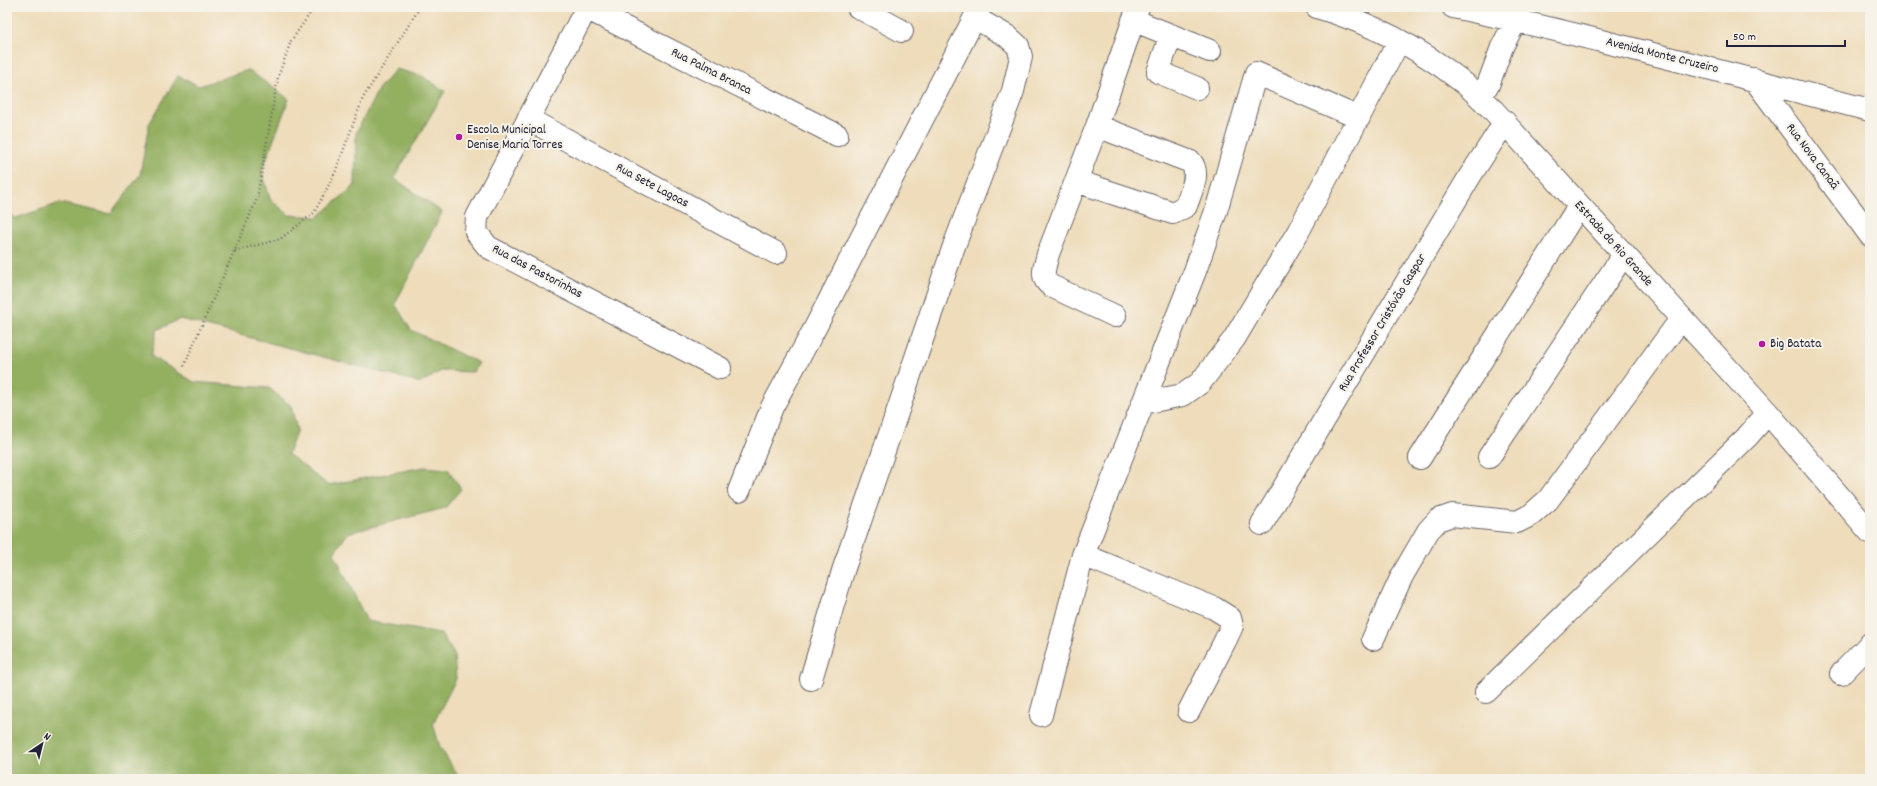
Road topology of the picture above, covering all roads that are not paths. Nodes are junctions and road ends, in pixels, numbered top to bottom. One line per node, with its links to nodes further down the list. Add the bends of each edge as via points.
1 (587, 7): 18 (street, Rua das Pastorinhas); 20 (street, Rua Palma Branca)
2 (858, 7): 8 (street)
3 (1453, 7): 7 (street, Avenida Monte Cruzeiro)
4 (1322, 8): 10 (street, via 1377,30)
5 (978, 13): 33 (street, via 816,328 772,407); 40 (street, via 1018,46 1021,57 1013,91 951,253 843,571)
6 (1136, 13): 9 (street); 19 (street)
7 (1516, 20): 12 (street, Avenida Monte Cruzeiro); 14 (street)
8 (902, 31)
9 (1171, 35): 11 (street); 13 (street, via 1158,72)
10 (1399, 42): 14 (street, via 1460,80); 17 (street)
11 (1210, 51)
12 (1754, 79): 15 (street, Avenida Monte Cruzeiro); 23 (street, Rua Nova Canaã)
13 (1197, 88)
14 (1480, 88): 16 (street, via 1489,96)
15 (1870, 110)
16 (1499, 117): 22 (street, Estrada do Rio Grande); 34 (street, Rua Professor Cristóvão Gaspar, via 1466,182)
17 (1359, 118): 29 (street, via 1298,232 1234,339 1200,384 1183,395); 29 (street, via 1256,73 1216,211)
18 (528, 119): 24 (street, Rua Sete Lagoas); 28 (street, Rua das Pastorinhas, via 477,217 476,232 488,247)
19 (1097, 126): 21 (street); 21 (street, via 1191,162 1197,174 1186,206 1173,213)
20 (837, 136)
21 (1076, 181): 26 (street, via 1048,254 1043,275 1051,286)
22 (1579, 206): 25 (street, Estrada do Rio Grande); 32 (street)
23 (1870, 235)
24 (776, 253)
25 (1624, 254): 27 (street, Estrada do Rio Grande); 31 (street)
26 (1115, 316)
27 (1681, 319): 30 (street, Estrada do Rio Grande); 37 (street, via 1548,500 1531,515 1517,522 1452,516 1438,520 1428,531 1402,576)
28 (720, 368)
29 (1143, 403): 36 (street)
30 (1768, 413): 35 (street, Estrada do Rio Grande); 41 (street, via 1747,437)
31 (1489, 457)
32 (1420, 458)
33 (739, 491)
34 (1262, 524)
35 (1870, 532)
36 (1083, 555): 42 (street, via 1214,608 1230,618 1232,626); 43 (street)
37 (1373, 639)
38 (1870, 644): 39 (street)
39 (1841, 674)
40 (811, 679)
41 (1486, 692)
42 (1189, 711)
43 (1042, 715)

